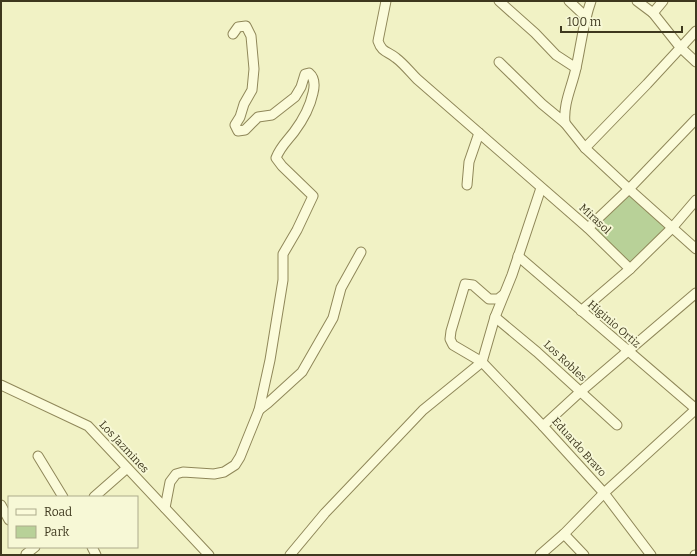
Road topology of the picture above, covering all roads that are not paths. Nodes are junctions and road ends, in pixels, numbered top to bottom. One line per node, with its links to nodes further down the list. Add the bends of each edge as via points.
1 (386, 1): 17 (street, Mirasol, via 378,41 380,47 395,57)
2 (499, 1): 14 (street, via 556,55)
3 (569, 1): 8 (street)
4 (591, 1): 8 (street)
5 (637, 1): 7 (street)
6 (663, 1): 7 (street)
7 (653, 13): 11 (street)
8 (585, 16): 14 (street)
9 (696, 31): 11 (street)
10 (233, 34): 38 (street, via 238,27 246,26 251,36 254,69 252,90 235,126 238,131 245,130 258,117 272,115 295,97 305,74 313,76 315,85 305,116 279,150 276,158 313,196 283,254 283,280 272,352)
11 (680, 47): 13 (street); 18 (street)
12 (499, 62): 16 (street)
13 (696, 62)
14 (576, 68): 16 (street, via 566,102)
15 (696, 119): 21 (street)
16 (565, 123): 18 (street)
17 (479, 133): 19 (street, via 469,162); 20 (street, Mirasol)
18 (585, 148): 21 (street)
19 (467, 185)
20 (541, 188): 23 (street, Mirasol); 27 (street)
21 (629, 189): 23 (street); 24 (street)
22 (696, 200): 24 (street)
23 (588, 228): 28 (street, Mirasol)
24 (672, 228): 25 (street); 28 (street)
25 (696, 249)
26 (361, 252): 38 (street, via 341,288 333,318 302,372)
27 (518, 256): 30 (street); 31 (street, Higinio Ortiz)
28 (630, 269): 31 (street)
29 (696, 292): 33 (street)
30 (503, 295): 32 (street); 34 (street, Eduardo Bravo, via 498,299 489,299 473,285 465,284 450,339 453,345)
31 (581, 311): 33 (street, Higinio Ortiz)
32 (495, 317): 34 (street); 36 (street, Los Robles, via 538,352)
33 (627, 351): 36 (street); 37 (street, Higinio Ortiz)
34 (482, 362): 40 (street, Eduardo Bravo); 51 (street, via 423,410 324,513)
35 (1, 386): 42 (street, Los Jazmines, via 88,426)
36 (580, 392): 39 (street, Los Robles); 40 (street)
37 (696, 409): 43 (street)
38 (259, 410): 47 (street, via 235,465 224,472 214,474 176,474 170,482)
39 (617, 425)
40 (543, 426): 43 (street, Eduardo Bravo)
41 (38, 456): 44 (street)
42 (127, 468): 45 (street); 47 (street, Los Jazmines)
43 (604, 493): 49 (street); 54 (street, Eduardo Bravo)
44 (62, 496)
45 (95, 496)
46 (1, 505): 48 (street)
47 (165, 508): 50 (street, Los Jazmines)
48 (8, 518)
49 (564, 534): 52 (street); 53 (street)
50 (204, 553)
51 (291, 554)
52 (540, 555)
53 (584, 555)
54 (651, 555)

